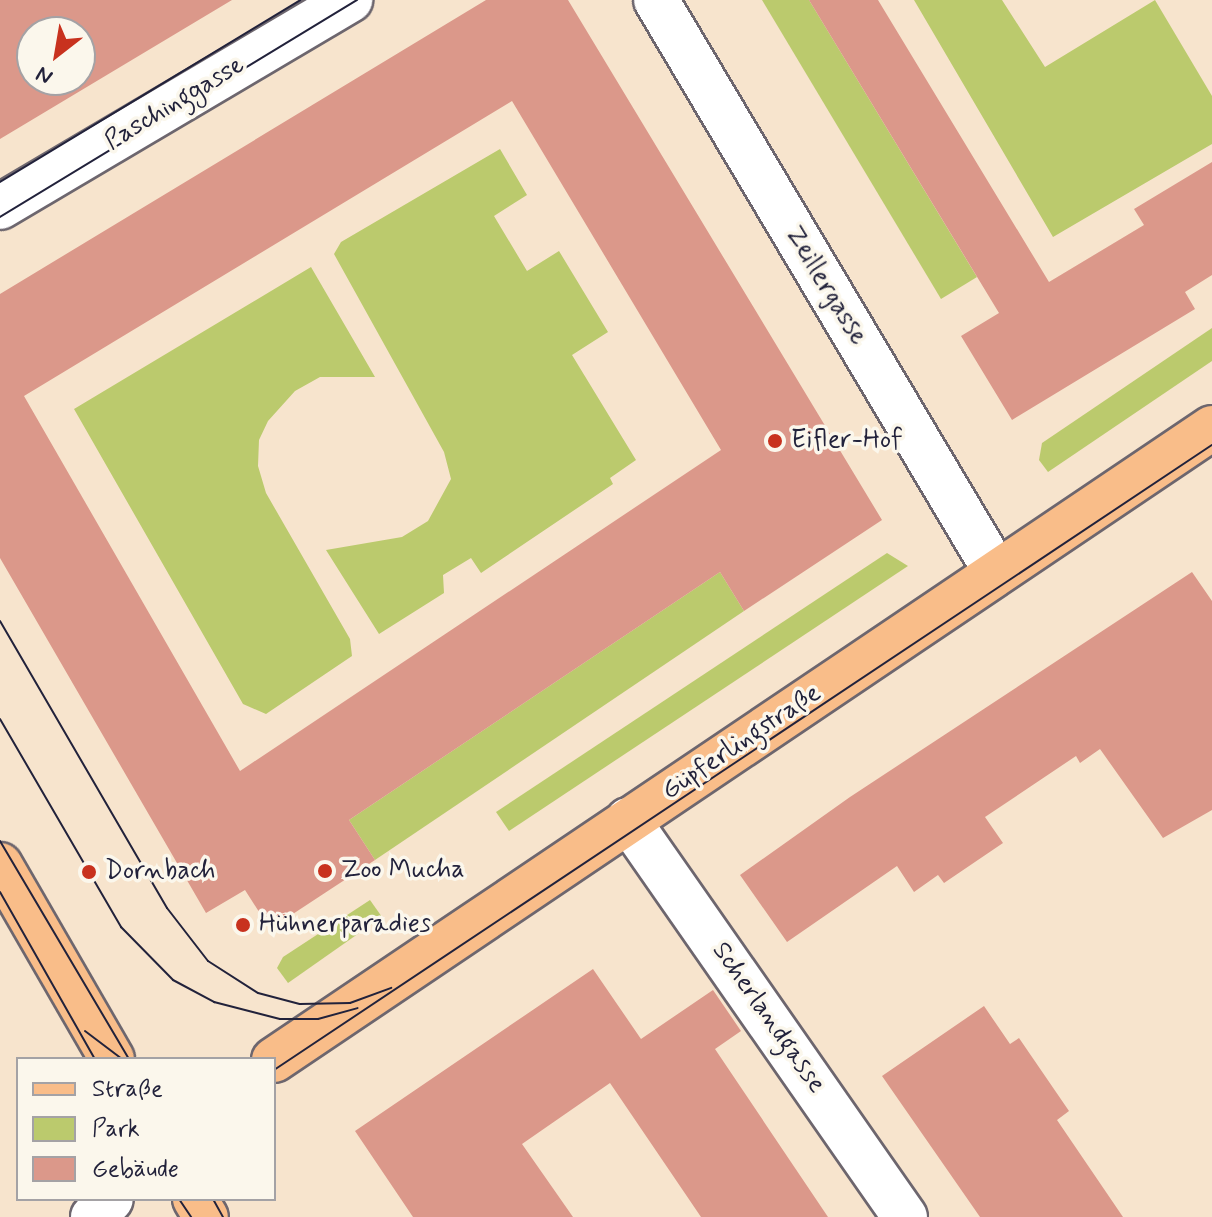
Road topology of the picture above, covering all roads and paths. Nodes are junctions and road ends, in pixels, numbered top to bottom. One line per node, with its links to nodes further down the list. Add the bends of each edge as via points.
1 (350, 0): 3 (street, Paschinggasse)
2 (656, 0): 5 (street, Zeillergasse)
3 (0, 207)
4 (1212, 428): 5 (main road, Güpferlingstraße)
5 (996, 572): 6 (main road, Güpferlingstraße)
6 (628, 820): 9 (main road, Güpferlingstraße); 12 (street, Scherlandgasse)
7 (0, 865): 8 (main road)
8 (111, 1057)
9 (276, 1059)
10 (109, 1201): 11 (street)
11 (93, 1217)
12 (905, 1217)

